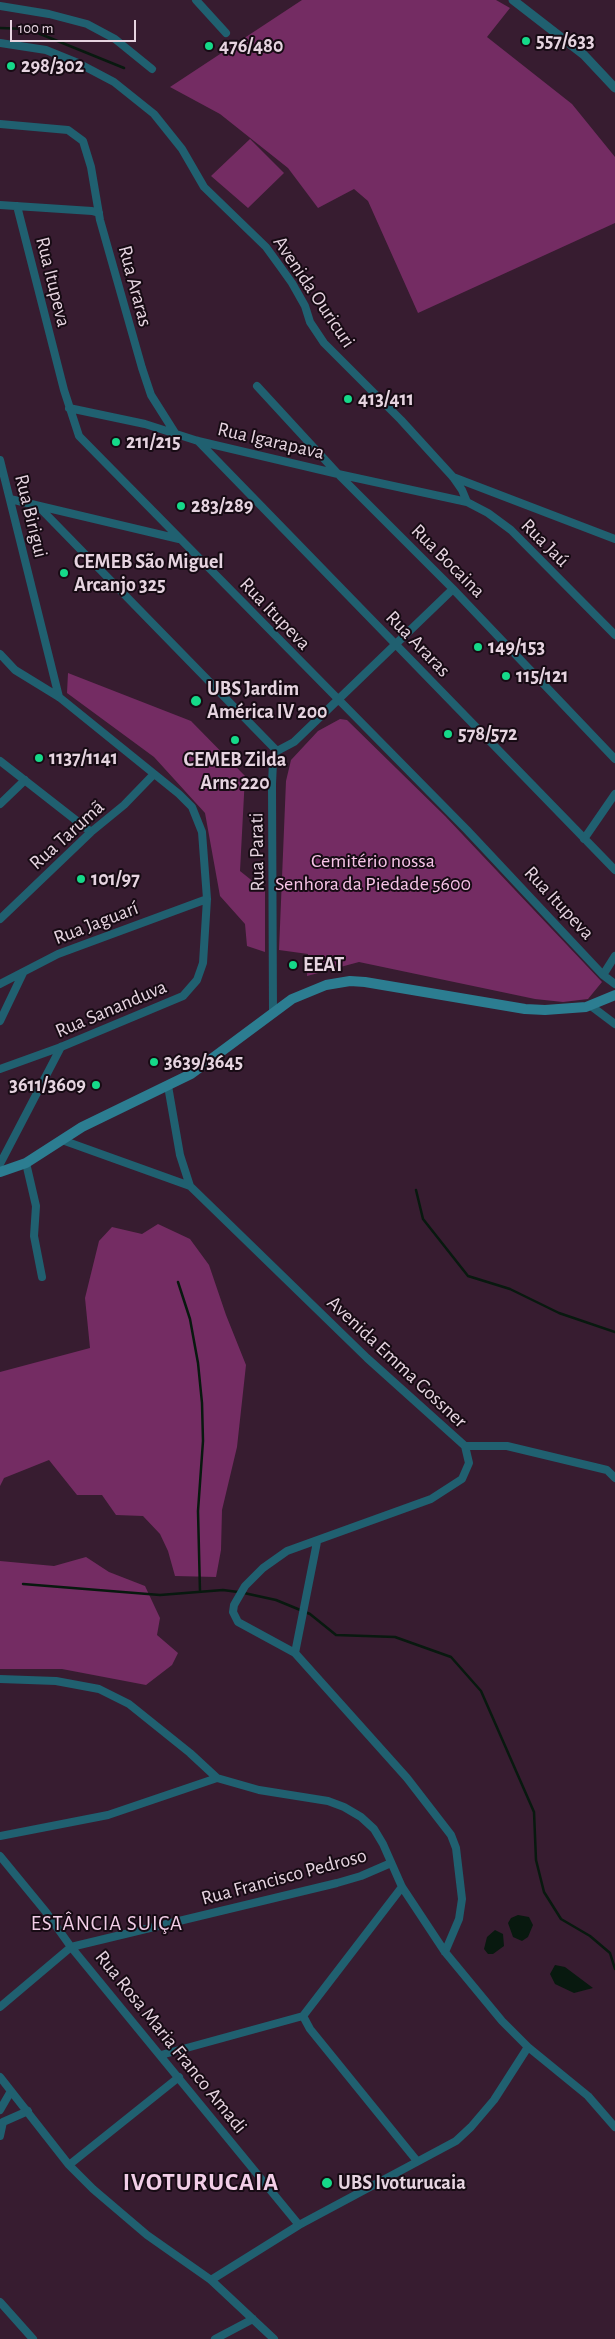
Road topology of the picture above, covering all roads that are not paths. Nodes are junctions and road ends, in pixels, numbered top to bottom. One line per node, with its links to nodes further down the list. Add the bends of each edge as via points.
1 (196, 0): 4 (street)
2 (513, 0): 7 (street, via 584,55)
3 (0, 6): 6 (street, via 87,24 115,39)
4 (226, 33)
5 (0, 43): 18 (street, Avenida Ouricuri, via 46,50 78,63 114,82 154,114 182,149 204,188 266,247 292,283 324,343)
6 (152, 69)
7 (615, 88)
8 (0, 124): 11 (street, Rua Araras, via 68,130 83,141)
9 (0, 205): 10 (street)
10 (17, 206): 11 (street, via 92,210); 13 (street, Rua Itupeva)
11 (99, 214): 14 (street, Rua Araras, via 151,395)
12 (257, 386): 17 (street, Rua Bocaina)
13 (69, 408): 14 (street, Rua Igarapava); 22 (street, Rua Itupeva, via 79,436)
14 (175, 433): 15 (street, Rua Igarapava)
15 (198, 441): 17 (street, Rua Igarapava); 26 (street, Rua Araras)
16 (0, 460): 19 (street, Rua Birigui)
17 (338, 474): 20 (street, Rua Igarapava); 24 (street, Rua Bocaina)
18 (453, 477): 20 (street); 23 (street)
19 (10, 499): 21 (street); 28 (street, Rua Birigui)
20 (467, 502): 25 (street, Rua Jaú, via 511,530)
21 (38, 506): 22 (street); 30 (street)
22 (179, 539): 29 (street, Rua Itupeva)
23 (615, 539)
24 (453, 589): 26 (street); 31 (street, Rua Bocaina)
25 (615, 635)
26 (395, 643): 29 (street); 38 (street, Rua Araras)
27 (0, 654): 28 (street, Rua Sananduva, via 15,670)
28 (59, 697): 33 (street, Rua Sananduva)
29 (338, 701): 30 (street, via 294,742); 44 (street, Rua Itupeva, via 467,830)
30 (277, 751): 49 (street, Rua Parati, via 272,784)
31 (615, 759)
32 (0, 761): 34 (street)
33 (154, 774): 37 (street, Rua Tarumã); 40 (street, Rua Sananduva, via 192,807 202,832)
34 (25, 780): 36 (street); 37 (street)
35 (615, 794): 38 (street)
36 (0, 804)
37 (91, 832): 41 (street, Rua Tarumã)
38 (584, 839): 39 (street, Rua Araras)
39 (615, 870)
40 (207, 899): 43 (street, Rua Jaguarí, via 58,954); 52 (street, Rua Sananduva, via 203,963 197,980 183,996)
41 (0, 919)
42 (615, 956): 44 (street)
43 (23, 973): 45 (street, Rua Jaguarí); 50 (street)
44 (604, 975): 46 (street, Rua Itupeva)
45 (0, 984)
46 (615, 984)
47 (615, 994): 48 (main road)
48 (591, 1006): 49 (main road, via 569,1010 525,1009 350,981 326,985 301,995); 51 (street)
49 (273, 1013): 54 (main road, via 198,1070)
50 (0, 1022)
51 (615, 1024)
52 (62, 1047): 53 (street, Rua Sananduva); 57 (street)
53 (0, 1069)
54 (168, 1086): 55 (main road, via 82,1127); 59 (street, Avenida Emma Gossner, via 180,1154)
55 (62, 1140): 56 (main road); 59 (street, Avenida Emma Gossner)
56 (26, 1163): 58 (main road); 60 (street, via 36,1206 34,1236)
57 (0, 1164)
58 (0, 1172)
59 (190, 1186): 61 (street, Avenida Emma Gossner, via 367,1358)
60 (42, 1277)
61 (465, 1446): 62 (street, via 507,1446 607,1470); 63 (street, Avenida Emma Gossner, via 470,1463 462,1479 431,1499)
62 (615, 1478)
63 (316, 1542): 64 (street); 64 (street, Avenida Emma Gossner, via 287,1551 263,1568 245,1586 234,1605 233,1612 238,1622)
64 (295, 1653): 72 (street, Avenida Emma Gossner, via 408,1778 450,1835 456,1848 462,1898 459,1919)
65 (0, 1679): 66 (street, via 56,1681 99,1689 129,1704 190,1752)
66 (216, 1778): 67 (street, via 108,1816); 69 (street, via 344,1807 374,1829)
67 (0, 1836)
68 (0, 1856): 71 (street, Rua Rosa Maria Franco Amadi)
69 (391, 1863): 70 (street); 71 (street, Rua Francisco Pedroso, via 337,1883)
70 (402, 1887): 72 (street); 74 (street)
71 (71, 1947): 73 (street, Rua Francisco Pedroso); 76 (street, Rua Rosa Maria Franco Amadi)
72 (445, 1952): 75 (street)
73 (0, 2007)
74 (303, 2016): 76 (street); 85 (street, via 310,2029)
75 (528, 2047): 83 (street, via 588,2096); 85 (street, via 494,2100 471,2127 456,2141)
76 (161, 2054): 78 (street, Rua Rosa Maria Franco Amadi)
77 (0, 2077): 79 (street)
78 (179, 2077): 86 (street); 87 (street, Rua Rosa Maria Franco Amadi)
79 (12, 2091): 80 (street); 81 (street)
80 (0, 2110)
81 (28, 2111): 82 (street); 86 (street)
82 (2, 2120): 84 (street)
83 (615, 2127)
84 (0, 2136)
85 (417, 2161): 87 (street)
86 (69, 2166): 88 (street, via 147,2235)
87 (299, 2225): 88 (street)
88 (211, 2280): 90 (street)
89 (0, 2302): 91 (street)
90 (253, 2319): 92 (street); 93 (street)
91 (33, 2339)
92 (215, 2339)
93 (274, 2339)

